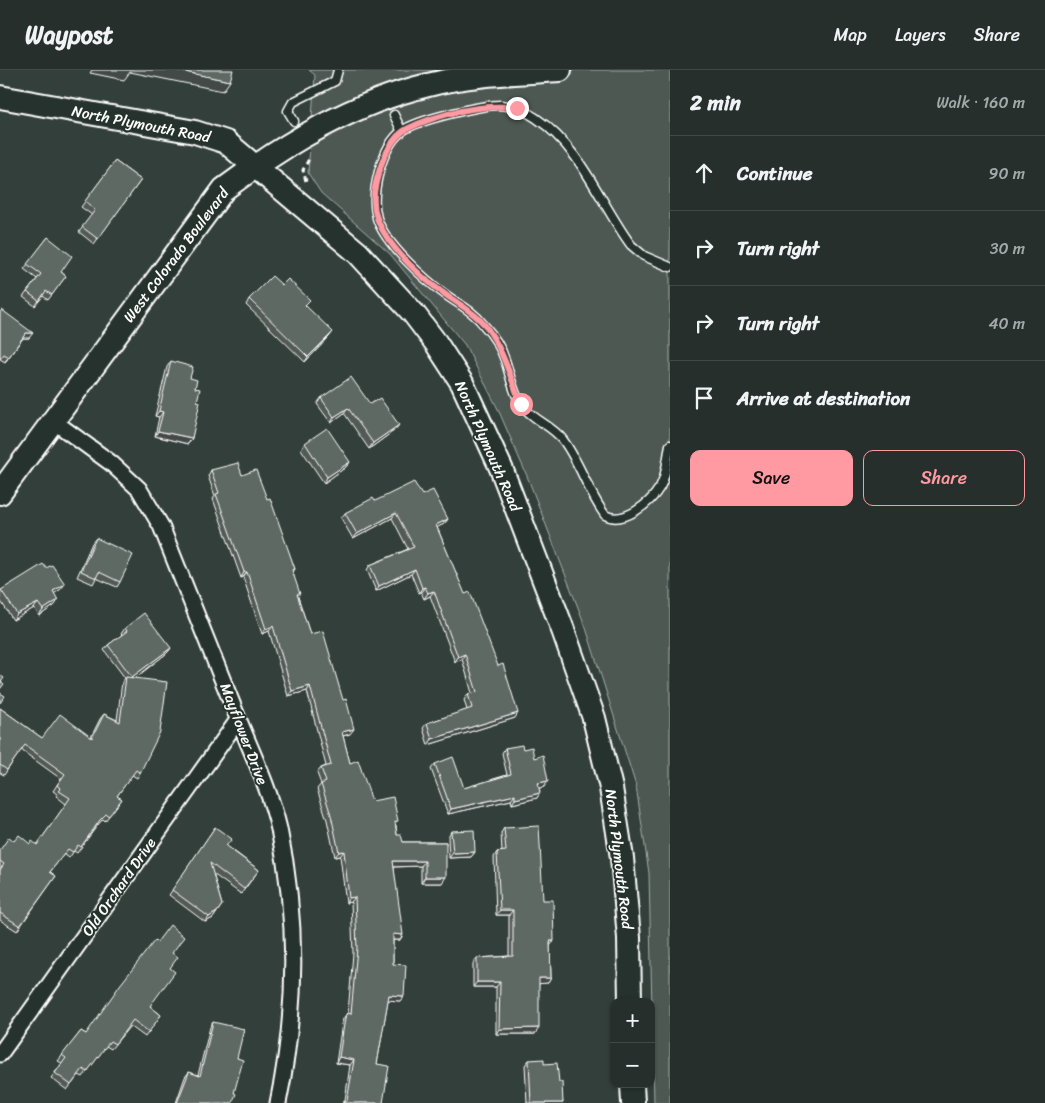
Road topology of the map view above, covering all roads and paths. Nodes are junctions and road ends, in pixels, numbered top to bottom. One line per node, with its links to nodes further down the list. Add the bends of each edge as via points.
1 (338, 70): 5 (lane, via 335,81 293,102 288,111)
2 (560, 70): 7 (street, West Colorado Boulevard, via 473,76 429,84 386,97 303,136)
3 (0, 97): 7 (street, North Plymouth Road, via 194,132 226,142)
4 (394, 115): 6 (lane)
5 (294, 121)
6 (402, 132): 8 (lane, via 430,120 474,108 500,105 529,114 544,124 576,156 631,245 644,256); 10 (lane, via 392,143 379,172 374,202 377,220 410,264 484,324 504,358 521,404 561,438 605,515 612,519 621,518 651,499 665,474)
7 (256, 165): 9 (street, West Colorado Boulevard, via 224,189); 13 (street, North Plymouth Road, via 358,252 414,314 462,383 482,425 594,718 622,858)
8 (670, 267)
9 (52, 420): 11 (street, West Colorado Boulevard); 12 (street, Mayflower Drive, via 139,488 161,526)
10 (670, 445)
11 (0, 493)
12 (238, 720): 14 (street, Old Orchard Drive); 16 (street, Mayflower Drive, via 278,827 293,930 292,1019)
13 (630, 998)
14 (0, 1054)
15 (632, 1088): 17 (street)
16 (278, 1103)
17 (632, 1103)

